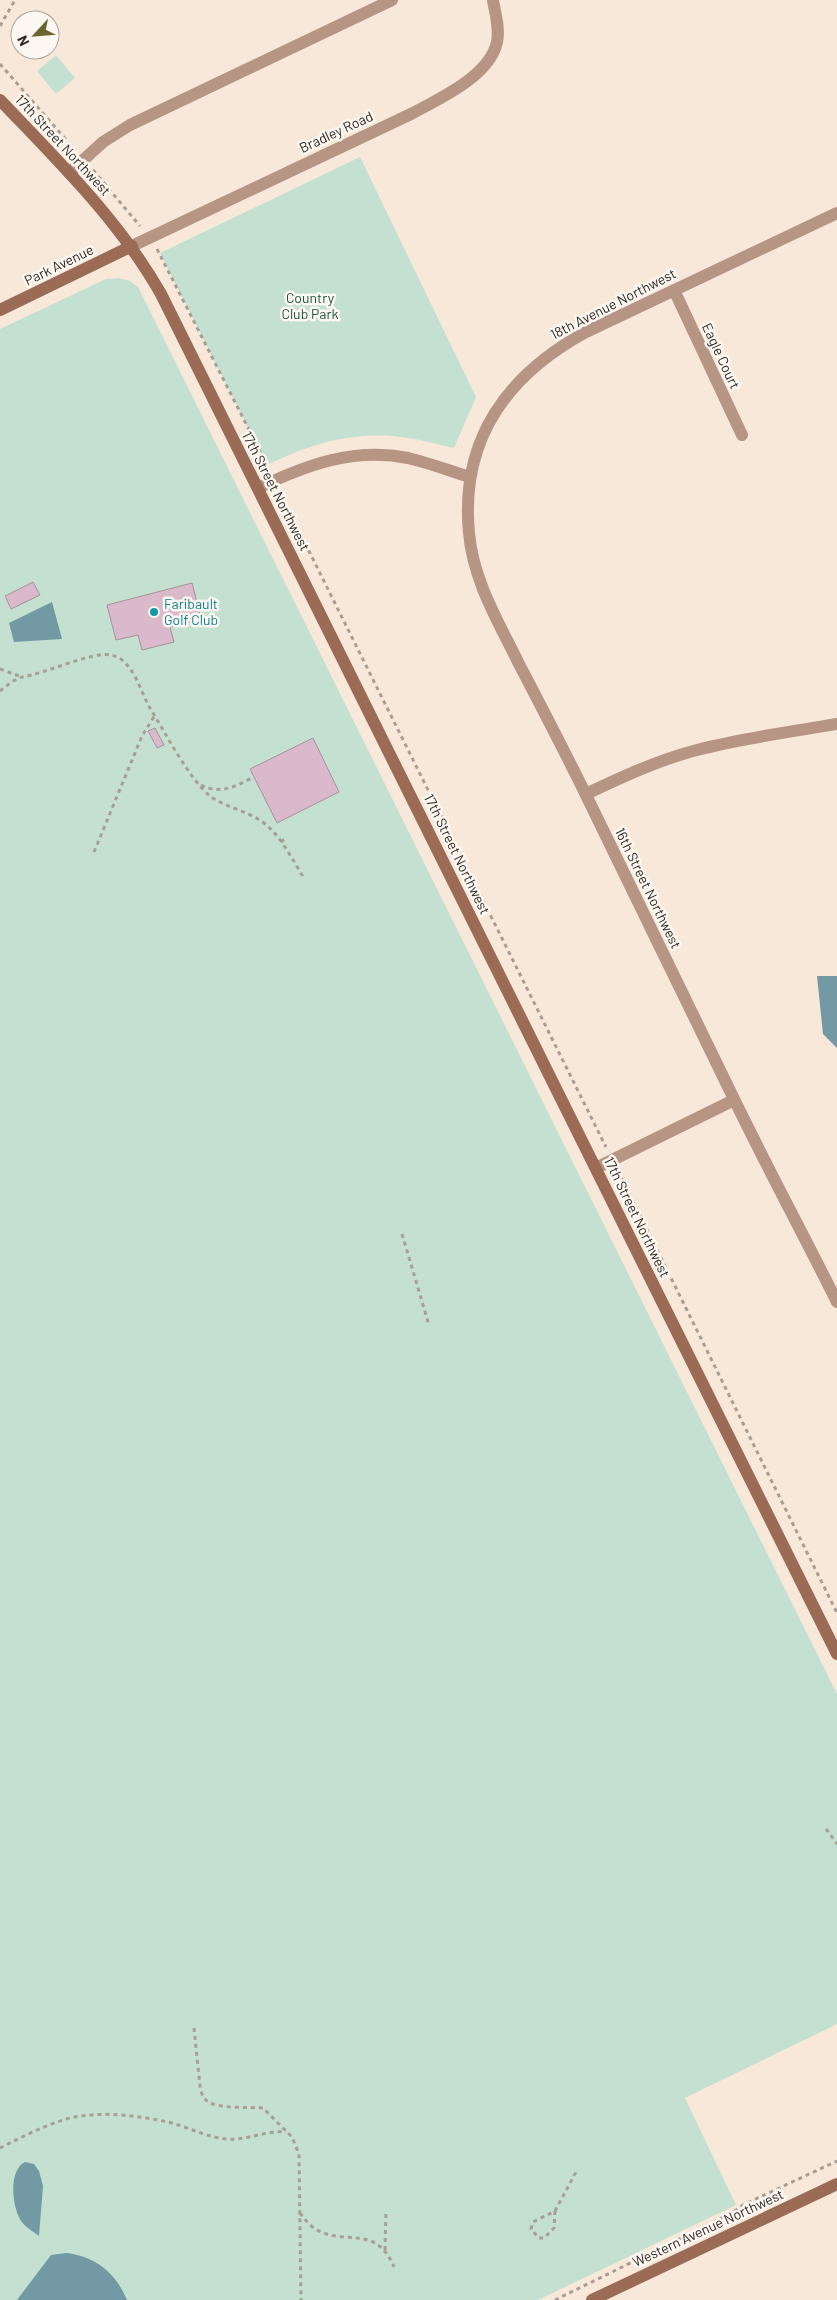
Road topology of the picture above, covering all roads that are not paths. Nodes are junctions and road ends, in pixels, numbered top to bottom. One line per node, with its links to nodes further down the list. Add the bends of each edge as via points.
1 (392, 0): 3 (street)
2 (492, 0): 7 (street, Bradley Road, via 498,42 479,72 449,93)
3 (374, 4): 5 (street, via 130,124)
4 (0, 100): 5 (street, 17th Street Northwest)
5 (69, 173): 7 (street, 17th Street Northwest)
6 (837, 212): 8 (street, 18th Avenue Northwest)
7 (132, 246): 9 (street, Park Avenue); 12 (street, 17th Street Northwest, via 160,294)
8 (674, 290): 10 (street, Eagle Court); 11 (street, 18th Avenue Northwest, via 566,343 524,376 492,418)
9 (0, 310)
10 (742, 434)
11 (470, 477): 12 (street, via 409,458 348,455 303,468); 14 (street, 16th Street Northwest, via 468,532 477,575)
12 (258, 488): 16 (street, 17th Street Northwest)
13 (837, 724): 14 (street, via 696,750 647,766)
14 (586, 794): 15 (street, 16th Street Northwest)
15 (734, 1100): 16 (street); 17 (street, 16th Street Northwest)
16 (596, 1168): 18 (street, 17th Street Northwest)
17 (837, 1302)
18 (837, 1654)
19 (837, 2184): 20 (street, Western Avenue Northwest)
20 (592, 2300)

